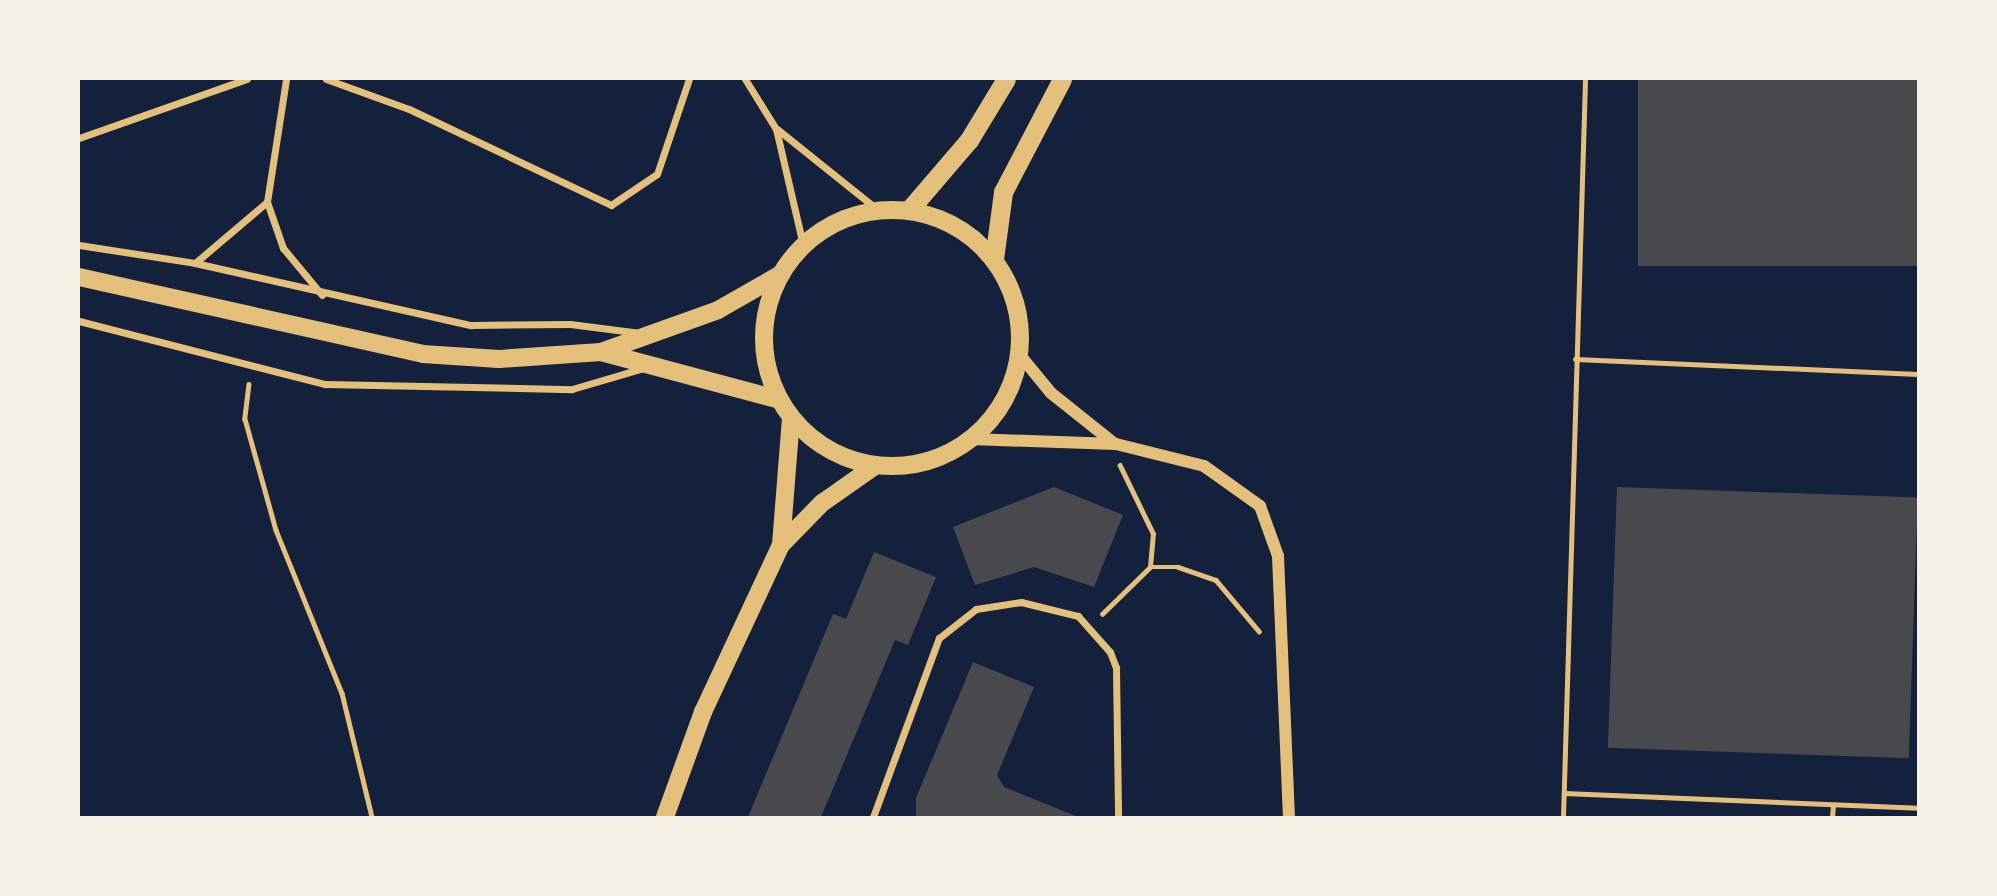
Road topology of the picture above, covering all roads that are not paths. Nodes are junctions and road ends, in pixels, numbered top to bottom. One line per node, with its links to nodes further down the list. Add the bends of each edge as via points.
1 (247, 79): 10 (street)
2 (286, 79): 11 (street)
3 (326, 79): 4 (street, via 409,110 611,205 657,174)
4 (689, 79)
5 (745, 79): 9 (street)
6 (1006, 79): 13 (highway, via 969,140)
7 (1062, 79): 16 (highway, via 1003,192)
8 (1585, 79): 25 (lane)
9 (776, 129): 12 (street); 15 (street)
10 (79, 138)
11 (267, 202): 17 (street); 20 (street, via 283,248)
12 (878, 210): 13 (main road); 15 (main road, via 838,221)
13 (909, 210): 16 (main road, via 971,235)
14 (79, 245): 17 (street)
15 (803, 246): 18 (main road)
16 (994, 259): 24 (main road, via 1019,321)
17 (195, 263): 20 (street)
18 (781, 274): 22 (main road, via 718,310); 28 (main road, via 766,326 766,358)
19 (79, 277): 23 (main road, via 423,354 499,359)
20 (323, 296): 22 (street, via 471,325 570,324)
21 (79, 321): 26 (street, via 251,369 324,384 572,389)
22 (649, 334): 23 (main road)
23 (601, 352): 26 (main road)
24 (1019, 354): 30 (main road, via 994,415); 31 (street, via 1051,393)
25 (1575, 359): 27 (lane); 34 (lane)
26 (653, 365): 28 (main road)
27 (1918, 374)
28 (780, 400): 29 (main road)
29 (791, 417): 32 (main road, via 815,440); 33 (main road)
30 (971, 439): 31 (street); 32 (main road, via 910,465)
31 (1116, 444): 40 (street, via 1204,466 1259,506 1278,556)
32 (876, 465): 33 (main road, via 822,503)
33 (781, 545): 37 (main road, via 704,712)
34 (1564, 793): 35 (lane); 41 (lane)
35 (1833, 805): 36 (lane); 42 (lane)
36 (1918, 808)
37 (665, 817)
38 (873, 817): 39 (street, via 934,647 951,624 988,605 1021,602 1078,616 1116,668)
39 (1118, 817)
40 (1289, 817)
41 (1563, 817)
42 (1832, 817)

